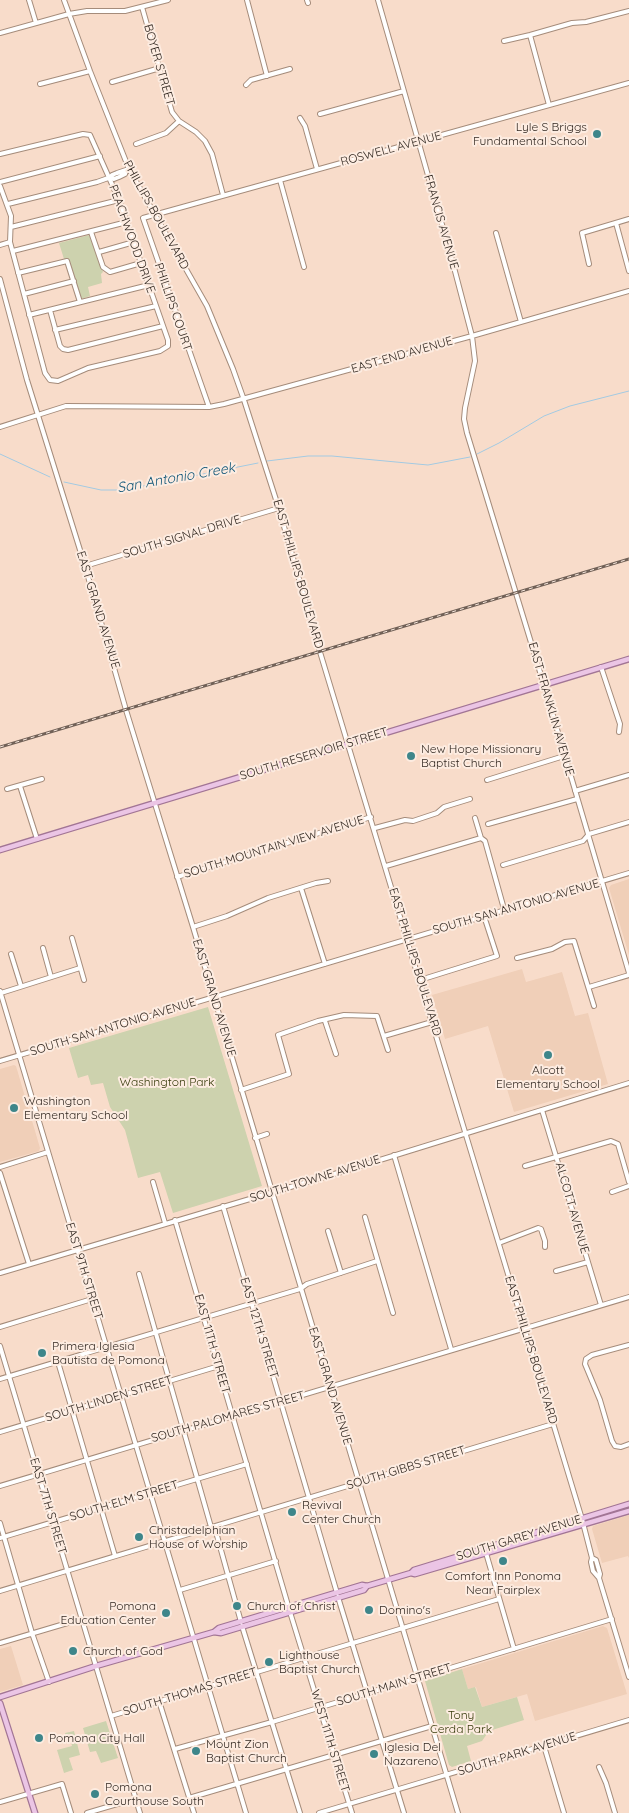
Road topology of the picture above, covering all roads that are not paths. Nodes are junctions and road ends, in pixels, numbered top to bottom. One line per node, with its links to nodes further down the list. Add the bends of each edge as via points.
1 (29, 0): 9 (street)
2 (64, 0): 8 (street, PHILLIPS BOULEVARD)
3 (168, 0): 6 (street)
4 (248, 0): 16 (street)
5 (378, 0): 21 (street, FRANCIS AVENUE)
6 (142, 7): 8 (street); 13 (street, BOYER STREET)
7 (629, 11): 11 (street)
8 (70, 14): 9 (street); 15 (street, PHILLIPS BOULEVARD)
9 (36, 23): 10 (street)
10 (0, 33)
11 (530, 35): 12 (street); 22 (street)
12 (504, 41)
13 (160, 68): 17 (street); 25 (street, BOYER STREET, via 169,104)
14 (290, 69): 16 (street)
15 (90, 72): 19 (street); 31 (street, PHILLIPS BOULEVARD)
16 (267, 76): 20 (street, via 251,80)
17 (112, 82)
18 (629, 83): 22 (street, ROSWELL AVENUE)
19 (40, 84)
20 (246, 85)
21 (404, 91): 23 (street); 26 (street, FRANCIS AVENUE)
22 (549, 105): 26 (street, ROSWELL AVENUE)
23 (320, 114)
24 (300, 118): 30 (street)
25 (179, 121): 27 (street, via 166,133); 36 (street, BOYER STREET, via 206,141)
26 (418, 142): 30 (street, ROSWELL AVENUE); 69 (street, FRANCIS AVENUE)
27 (136, 144)
28 (0, 154): 29 (street, PEACHWOOD DRIVE, via 83,134 90,135)
29 (100, 156): 32 (street, PEACHWOOD DRIVE); 34 (street)
30 (318, 169): 33 (street, ROSWELL AVENUE)
31 (127, 170): 32 (street, via 116,172); 39 (street, PHILLIPS BOULEVARD)
32 (111, 177): 37 (street, PEACHWOOD DRIVE); 38 (street)
33 (280, 180): 36 (street, ROSWELL AVENUE); 53 (street)
34 (0, 182)
35 (0, 186): 38 (street)
36 (223, 195): 39 (street, ROSWELL AVENUE)
37 (119, 200): 41 (street, PEACHWOOD DRIVE); 43 (street)
38 (8, 204): 43 (street)
39 (154, 214): 70 (street, PHILLIPS BOULEVARD, via 207,306); 71 (street, PHILLIPS COURT, via 143,218)
40 (629, 219): 42 (street)
41 (127, 222): 44 (street); 47 (street, PEACHWOOD DRIVE)
42 (616, 223): 52 (street, via 582,233); 54 (street)
43 (11, 227): 46 (street)
44 (91, 232): 49 (street); 50 (street)
45 (496, 233): 66 (street)
46 (10, 242): 48 (street); 49 (street)
47 (134, 242): 50 (street); 51 (street, PEACHWOOD DRIVE)
48 (0, 244)
49 (13, 251): 55 (street)
50 (99, 252): 51 (street, via 103,267 110,272)
51 (141, 263): 58 (street, PEACHWOOD DRIVE)
52 (589, 264)
53 (304, 267)
54 (629, 271)
55 (18, 273): 57 (street, via 66,261); 60 (street)
56 (0, 279): 61 (street, EAST GRAND AVENUE)
57 (74, 281): 60 (street); 62 (street)
58 (149, 285): 62 (street); 63 (street, PEACHWOOD DRIVE)
59 (629, 290): 66 (street, EAST END AVENUE)
60 (24, 294): 65 (street)
61 (2, 298): 72 (street, EAST GRAND AVENUE)
62 (80, 302): 64 (street)
63 (156, 306): 67 (street, PEACHWOOD DRIVE); 68 (street)
64 (50, 310): 65 (street); 68 (street)
65 (29, 316): 67 (street, PEACHWOOD DRIVE, via 45,373 50,380 58,381 88,368 160,351 168,346)
66 (521, 322): 69 (street, EAST END AVENUE)
67 (163, 326): 68 (street, via 68,350 60,346)
68 (56, 330)
69 (472, 336): 70 (street, EAST END AVENUE); 74 (street, FRANCIS AVENUE, via 475,360 464,419)
70 (244, 400): 71 (street, EAST END AVENUE); 75 (street, EAST PHILLIPS BOULEVARD)
71 (209, 407): 72 (street, EAST END AVENUE, via 66,406)
72 (39, 416): 73 (street, EAST END AVENUE); 76 (street, EAST GRAND AVENUE)
73 (0, 427)
74 (471, 446): 79 (street, EAST FRANKLIN AVENUE)
75 (279, 508): 76 (street, SOUTH SIGNAL DRIVE); 81 (street, EAST PHILLIPS BOULEVARD)
76 (85, 566): 91 (street, EAST GRAND AVENUE)
77 (629, 659): 78 (main road, SOUTH RESERVOIR STREET)
78 (601, 667): 79 (main road, SOUTH RESERVOIR STREET); 80 (street, via 620,724)
79 (544, 684): 81 (main road, SOUTH RESERVOIR STREET); 82 (street, EAST FRANKLIN AVENUE)
80 (619, 732)
81 (349, 744): 91 (main road, SOUTH RESERVOIR STREET); 92 (street, EAST PHILLIPS BOULEVARD)
82 (564, 756): 85 (street); 88 (street, EAST FRANKLIN AVENUE)
83 (629, 775): 88 (street)
84 (42, 779): 86 (street)
85 (487, 780)
86 (20, 786): 87 (street); 99 (street)
87 (7, 789)
88 (575, 791): 89 (street, EAST FRANKLIN AVENUE)
89 (578, 798): 95 (street); 97 (street, EAST FRANKLIN AVENUE)
90 (470, 799): 96 (street, via 413,821)
91 (155, 802): 99 (main road, SOUTH RESERVOIR STREET); 104 (street, EAST GRAND AVENUE)
92 (371, 818): 96 (street, EAST PHILLIPS BOULEVARD); 104 (street, SOUTH MOUNTAIN VIEW AVENUE)
93 (475, 818): 98 (street)
94 (629, 822): 97 (street)
95 (488, 824)
96 (374, 828): 102 (street, EAST PHILLIPS BOULEVARD)
97 (589, 834): 101 (street, via 583,841); 106 (street, EAST FRANKLIN AVENUE)
98 (481, 838): 102 (street); 108 (street, via 485,840)
99 (37, 839): 100 (main road, SOUTH RESERVOIR STREET)
100 (0, 850)
101 (503, 864)
102 (386, 866): 112 (street, EAST PHILLIPS BOULEVARD)
103 (629, 873): 106 (street, SOUTH SAN ANTONIO AVENUE)
104 (177, 877): 110 (street, EAST GRAND AVENUE)
105 (328, 881): 107 (street)
106 (601, 882): 108 (street, SOUTH SAN ANTONIO AVENUE); 118 (street, EAST FRANKLIN AVENUE)
107 (301, 888): 110 (street); 116 (street)
108 (504, 909): 109 (street, SOUTH SAN ANTONIO AVENUE)
109 (484, 916): 112 (street, SOUTH SAN ANTONIO AVENUE); 121 (street, via 496,956)
110 (193, 927): 125 (street, EAST GRAND AVENUE)
111 (72, 938): 117 (street)
112 (408, 938): 116 (street, SOUTH SAN ANTONIO AVENUE); 121 (street, EAST PHILLIPS BOULEVARD)
113 (43, 948): 119 (street)
114 (11, 954): 122 (street)
115 (517, 958): 123 (street, via 574,941)
116 (325, 964): 125 (street, SOUTH SAN ANTONIO AVENUE)
117 (80, 968): 119 (street); 120 (street)
118 (629, 974): 123 (street)
119 (51, 976): 122 (street)
120 (84, 980)
121 (420, 980): 128 (street, EAST PHILLIPS BOULEVARD)
122 (21, 986): 124 (street)
123 (589, 987): 126 (street)
124 (0, 992): 132 (street, EAST 9TH STREET)
125 (213, 997): 132 (street, SOUTH SAN ANTONIO AVENUE); 135 (street, EAST GRAND AVENUE)
126 (594, 1006)
127 (325, 1021): 129 (street, via 344,1015 376,1016); 131 (street); 135 (street, via 278,1034 289,1074)
128 (432, 1022): 129 (street); 137 (street, EAST PHILLIPS BOULEVARD)
129 (384, 1036): 130 (street)
130 (388, 1050)
131 (336, 1054)
132 (18, 1056): 133 (street, SOUTH SAN ANTONIO AVENUE); 140 (street, EAST 9TH STREET)
133 (0, 1061)
134 (629, 1083): 136 (street, SOUTH TOWNE AVENUE)
135 (241, 1090): 139 (street, EAST GRAND AVENUE)
136 (542, 1110): 137 (street, SOUTH TOWNE AVENUE); 142 (street, ALCOTT AVENUE)
137 (466, 1133): 141 (street, SOUTH TOWNE AVENUE); 156 (street, EAST PHILLIPS BOULEVARD)
138 (267, 1134): 139 (street)
139 (255, 1138): 149 (street, EAST GRAND AVENUE)
140 (48, 1152): 144 (street); 158 (street, EAST 9TH STREET)
141 (394, 1155): 149 (street, SOUTH TOWNE AVENUE); 179 (street)
142 (557, 1156): 143 (street); 147 (street, via 615,1142); 160 (street, ALCOTT AVENUE)
143 (525, 1166)
144 (0, 1168)
145 (0, 1173): 161 (street)
146 (153, 1182): 154 (street)
147 (629, 1182)
148 (629, 1186): 150 (street)
149 (271, 1192): 151 (street, SOUTH TOWNE AVENUE); 166 (street, EAST GRAND AVENUE)
150 (612, 1192)
151 (223, 1206): 153 (street, SOUTH TOWNE AVENUE); 169 (street, EAST 12TH STREET)
152 (365, 1217): 159 (street)
153 (175, 1220): 154 (street, SOUTH TOWNE AVENUE); 172 (street, EAST 11TH STREET)
154 (165, 1223): 158 (street, SOUTH TOWNE AVENUE)
155 (328, 1231): 164 (street)
156 (498, 1243): 157 (street, via 538,1228); 174 (street, EAST PHILLIPS BOULEVARD)
157 (545, 1247)
158 (77, 1250): 161 (street, SOUTH TOWNE AVENUE); 168 (street, EAST 9TH STREET)
159 (377, 1261): 164 (street); 171 (street)
160 (588, 1262): 162 (street); 170 (street, ALCOTT AVENUE)
161 (29, 1264): 163 (street, SOUTH TOWNE AVENUE)
162 (556, 1271)
163 (0, 1273)
164 (341, 1273): 166 (street)
165 (139, 1274): 175 (street)
166 (300, 1289): 169 (street); 185 (street, EAST GRAND AVENUE)
167 (629, 1297): 170 (street, SOUTH PALOMARES STREET)
168 (92, 1299): 173 (street); 178 (street, EAST 9TH STREET)
169 (252, 1304): 172 (street); 187 (street, EAST 12TH STREET)
170 (601, 1306): 174 (street, SOUTH PALOMARES STREET)
171 (393, 1313)
172 (204, 1318): 175 (street); 181 (street, EAST 11TH STREET)
173 (0, 1327)
174 (524, 1327): 179 (street, SOUTH PALOMARES STREET); 190 (street, EAST PHILLIPS BOULEVARD)
175 (156, 1332): 178 (street); 184 (street)
176 (629, 1345): 195 (street, via 592,1355 585,1364 612,1441 615,1446)
177 (0, 1346): 182 (street, EAST 7TH STREET)
178 (106, 1346): 180 (street); 186 (street, EAST 9TH STREET)
179 (451, 1349): 185 (street, SOUTH PALOMARES STREET)
180 (58, 1362): 182 (street); 188 (street)
181 (218, 1366): 184 (street, SOUTH LINDEN STREET); 189 (street, EAST 11TH STREET)
182 (9, 1376): 183 (street); 191 (street, EAST 7TH STREET)
183 (0, 1379)
184 (170, 1380): 186 (street, SOUTH LINDEN STREET); 192 (street)
185 (330, 1386): 187 (street, SOUTH PALOMARES STREET); 200 (street, EAST GRAND AVENUE)
186 (120, 1396): 188 (street, SOUTH LINDEN STREET); 194 (street, EAST 9TH STREET)
187 (282, 1402): 189 (street, SOUTH PALOMARES STREET); 203 (street, EAST 12TH STREET)
188 (72, 1410): 191 (street, SOUTH LINDEN STREET); 196 (street)
189 (232, 1417): 192 (street, SOUTH PALOMARES STREET); 197 (street, EAST 11TH STREET)
190 (553, 1424): 200 (street, SOUTH GIBBS STREET); 208 (street, EAST PHILLIPS BOULEVARD)
191 (23, 1425): 193 (street, SOUTH LINDEN STREET); 198 (street, EAST 7TH STREET)
192 (183, 1430): 194 (street, SOUTH PALOMARES STREET); 199 (street)
193 (0, 1432)
194 (136, 1444): 196 (street, SOUTH PALOMARES STREET); 202 (street, EAST 9TH STREET)
195 (629, 1444)
196 (87, 1458): 198 (street, SOUTH PALOMARES STREET); 205 (street)
197 (247, 1464): 199 (street, SOUTH ELM STREET); 207 (street, EAST 11TH STREET)
198 (38, 1474): 201 (street, SOUTH PALOMARES STREET); 209 (street, EAST 7TH STREET)
199 (198, 1478): 202 (street, SOUTH ELM STREET); 212 (street)
200 (360, 1482): 203 (street, SOUTH GIBBS STREET); 223 (street, EAST GRAND AVENUE)
201 (0, 1486)
202 (150, 1493): 205 (street, SOUTH ELM STREET); 216 (street, EAST 9TH STREET)
203 (309, 1498): 207 (street, SOUTH GIBBS STREET); 227 (street, EAST 12TH STREET)
204 (629, 1504): 208 (main road, SOUTH GAREY AVENUE)
205 (101, 1508): 209 (street, SOUTH ELM STREET); 218 (street)
206 (629, 1510): 211 (main road, SOUTH GAREY AVENUE)
207 (262, 1511): 212 (street, SOUTH GIBBS STREET); 219 (street, EAST 11TH STREET)
208 (582, 1519): 211 (street, EAST PHILLIPS BOULEVARD); 213 (main road, SOUTH GAREY AVENUE)
209 (53, 1522): 215 (street, SOUTH ELM STREET); 220 (street, EAST 7TH STREET)
210 (0, 1523): 215 (street)
211 (583, 1525): 214 (main road, SOUTH GAREY AVENUE); 230 (street, EAST PHILLIPS BOULEVARD, via 595,1575)
212 (211, 1527): 216 (street, SOUTH GIBBS STREET); 222 (street, via 216,1532)
213 (551, 1528): 214 (main road); 221 (main road, SOUTH GAREY AVENUE)
214 (542, 1536): 217 (main road, SOUTH GAREY AVENUE)
215 (2, 1537): 224 (street)
216 (164, 1542): 218 (street, SOUTH GIBBS STREET); 225 (street, EAST 9TH STREET)
217 (486, 1553): 221 (main road, SOUTH GAREY AVENUE); 228 (street)
218 (115, 1556): 220 (street, SOUTH GIBBS STREET)
219 (276, 1562): 222 (street); 229 (street, EAST 11TH STREET)
220 (67, 1571): 224 (street, SOUTH GIBBS STREET); 231 (street, EAST 7TH STREET)
221 (411, 1573): 223 (main road, SOUTH GAREY AVENUE)
222 (228, 1576): 225 (street); 232 (street)
223 (388, 1580): 227 (main road, SOUTH GAREY AVENUE, via 367,1586 364,1590); 233 (street, EAST GRAND AVENUE)
224 (19, 1586): 226 (street, SOUTH GIBBS STREET); 234 (street)
225 (180, 1590): 235 (street, EAST 9TH STREET)
226 (0, 1592)
227 (338, 1595): 229 (main road, SOUTH GAREY AVENUE); 237 (street, EAST 12TH STREET)
228 (499, 1599): 233 (street, SOUTH THOMAS STREET); 238 (street)
229 (290, 1610): 232 (main road, SOUTH GAREY AVENUE); 239 (street, WEST 11TH STREET)
230 (612, 1619): 238 (street, SOUTH MAIN STREET); 241 (street, EAST PHILLIPS BOULEVARD)
231 (82, 1620): 234 (street); 240 (street, EAST 7TH STREET)
232 (242, 1624): 235 (main road, SOUTH GAREY AVENUE); 242 (street)
233 (402, 1628): 237 (street, SOUTH THOMAS STREET); 244 (street, EAST GRAND AVENUE)
234 (32, 1633): 236 (street); 245 (street)
235 (193, 1638): 240 (main road, SOUTH GAREY AVENUE); 246 (street, EAST 9TH STREET)
236 (0, 1643)
237 (353, 1644): 239 (street, SOUTH THOMAS STREET); 247 (street, EAST 12TH STREET)
238 (514, 1649): 244 (street, SOUTH MAIN STREET)
239 (305, 1658): 242 (street, SOUTH THOMAS STREET); 251 (street, WEST 11TH STREET)
240 (96, 1666): 245 (main road, SOUTH GAREY AVENUE); 252 (street, EAST 7TH STREET)
241 (628, 1667): 243 (street, EAST PHILLIPS BOULEVARD)
242 (257, 1672): 246 (street, SOUTH THOMAS STREET); 254 (street)
243 (629, 1677)
244 (417, 1678): 247 (street, SOUTH MAIN STREET); 255 (street, EAST GRAND AVENUE)
245 (49, 1682): 248 (main road, SOUTH GAREY AVENUE)
246 (208, 1687): 249 (street, SOUTH THOMAS STREET); 256 (street, EAST 9TH STREET)
247 (368, 1693): 251 (street, SOUTH MAIN STREET); 257 (street, EAST 12TH STREET)
248 (0, 1697)
249 (160, 1701): 252 (street, SOUTH THOMAS STREET); 259 (street)
250 (0, 1703): 266 (main road)
251 (321, 1707): 254 (street, SOUTH MAIN STREET); 260 (street, WEST 11TH STREET)
252 (111, 1716): 274 (street, EAST 7TH STREET)
253 (629, 1720): 258 (street, SOUTH PARK AVENUE)
254 (272, 1722): 256 (street, SOUTH MAIN STREET); 262 (street)
255 (432, 1726): 257 (street); 263 (street, EAST GRAND AVENUE)
256 (223, 1735): 259 (street, SOUTH MAIN STREET); 264 (street, EAST 9TH STREET)
257 (383, 1741): 260 (street); 265 (street, EAST 12TH STREET)
258 (544, 1746): 263 (street, SOUTH PARK AVENUE); 282 (street)
259 (175, 1749): 267 (street)
260 (334, 1756): 262 (street); 270 (street, WEST 11TH STREET)
261 (599, 1767): 283 (street)
262 (287, 1770): 264 (street); 277 (street)
263 (446, 1775): 265 (street, SOUTH PARK AVENUE); 281 (street, EAST GRAND AVENUE)
264 (237, 1784): 267 (street); 276 (street, EAST 9TH STREET)
265 (397, 1790): 270 (street, SOUTH PARK AVENUE); 280 (street, EAST 12TH STREET)
266 (29, 1794): 268 (street); 271 (main road); 272 (street, via 62,1784)
267 (189, 1798): 275 (street)
268 (0, 1802)
269 (124, 1802): 273 (street)
270 (349, 1804): 278 (street, SOUTH PARK AVENUE); 279 (street, WEST 11TH STREET)
271 (35, 1813)
272 (71, 1813)
273 (87, 1813)
274 (140, 1813)
275 (194, 1813)
276 (246, 1813)
277 (300, 1813)
278 (319, 1813)
279 (352, 1813)
280 (404, 1813)
281 (458, 1813)
282 (564, 1813)
283 (615, 1813)

